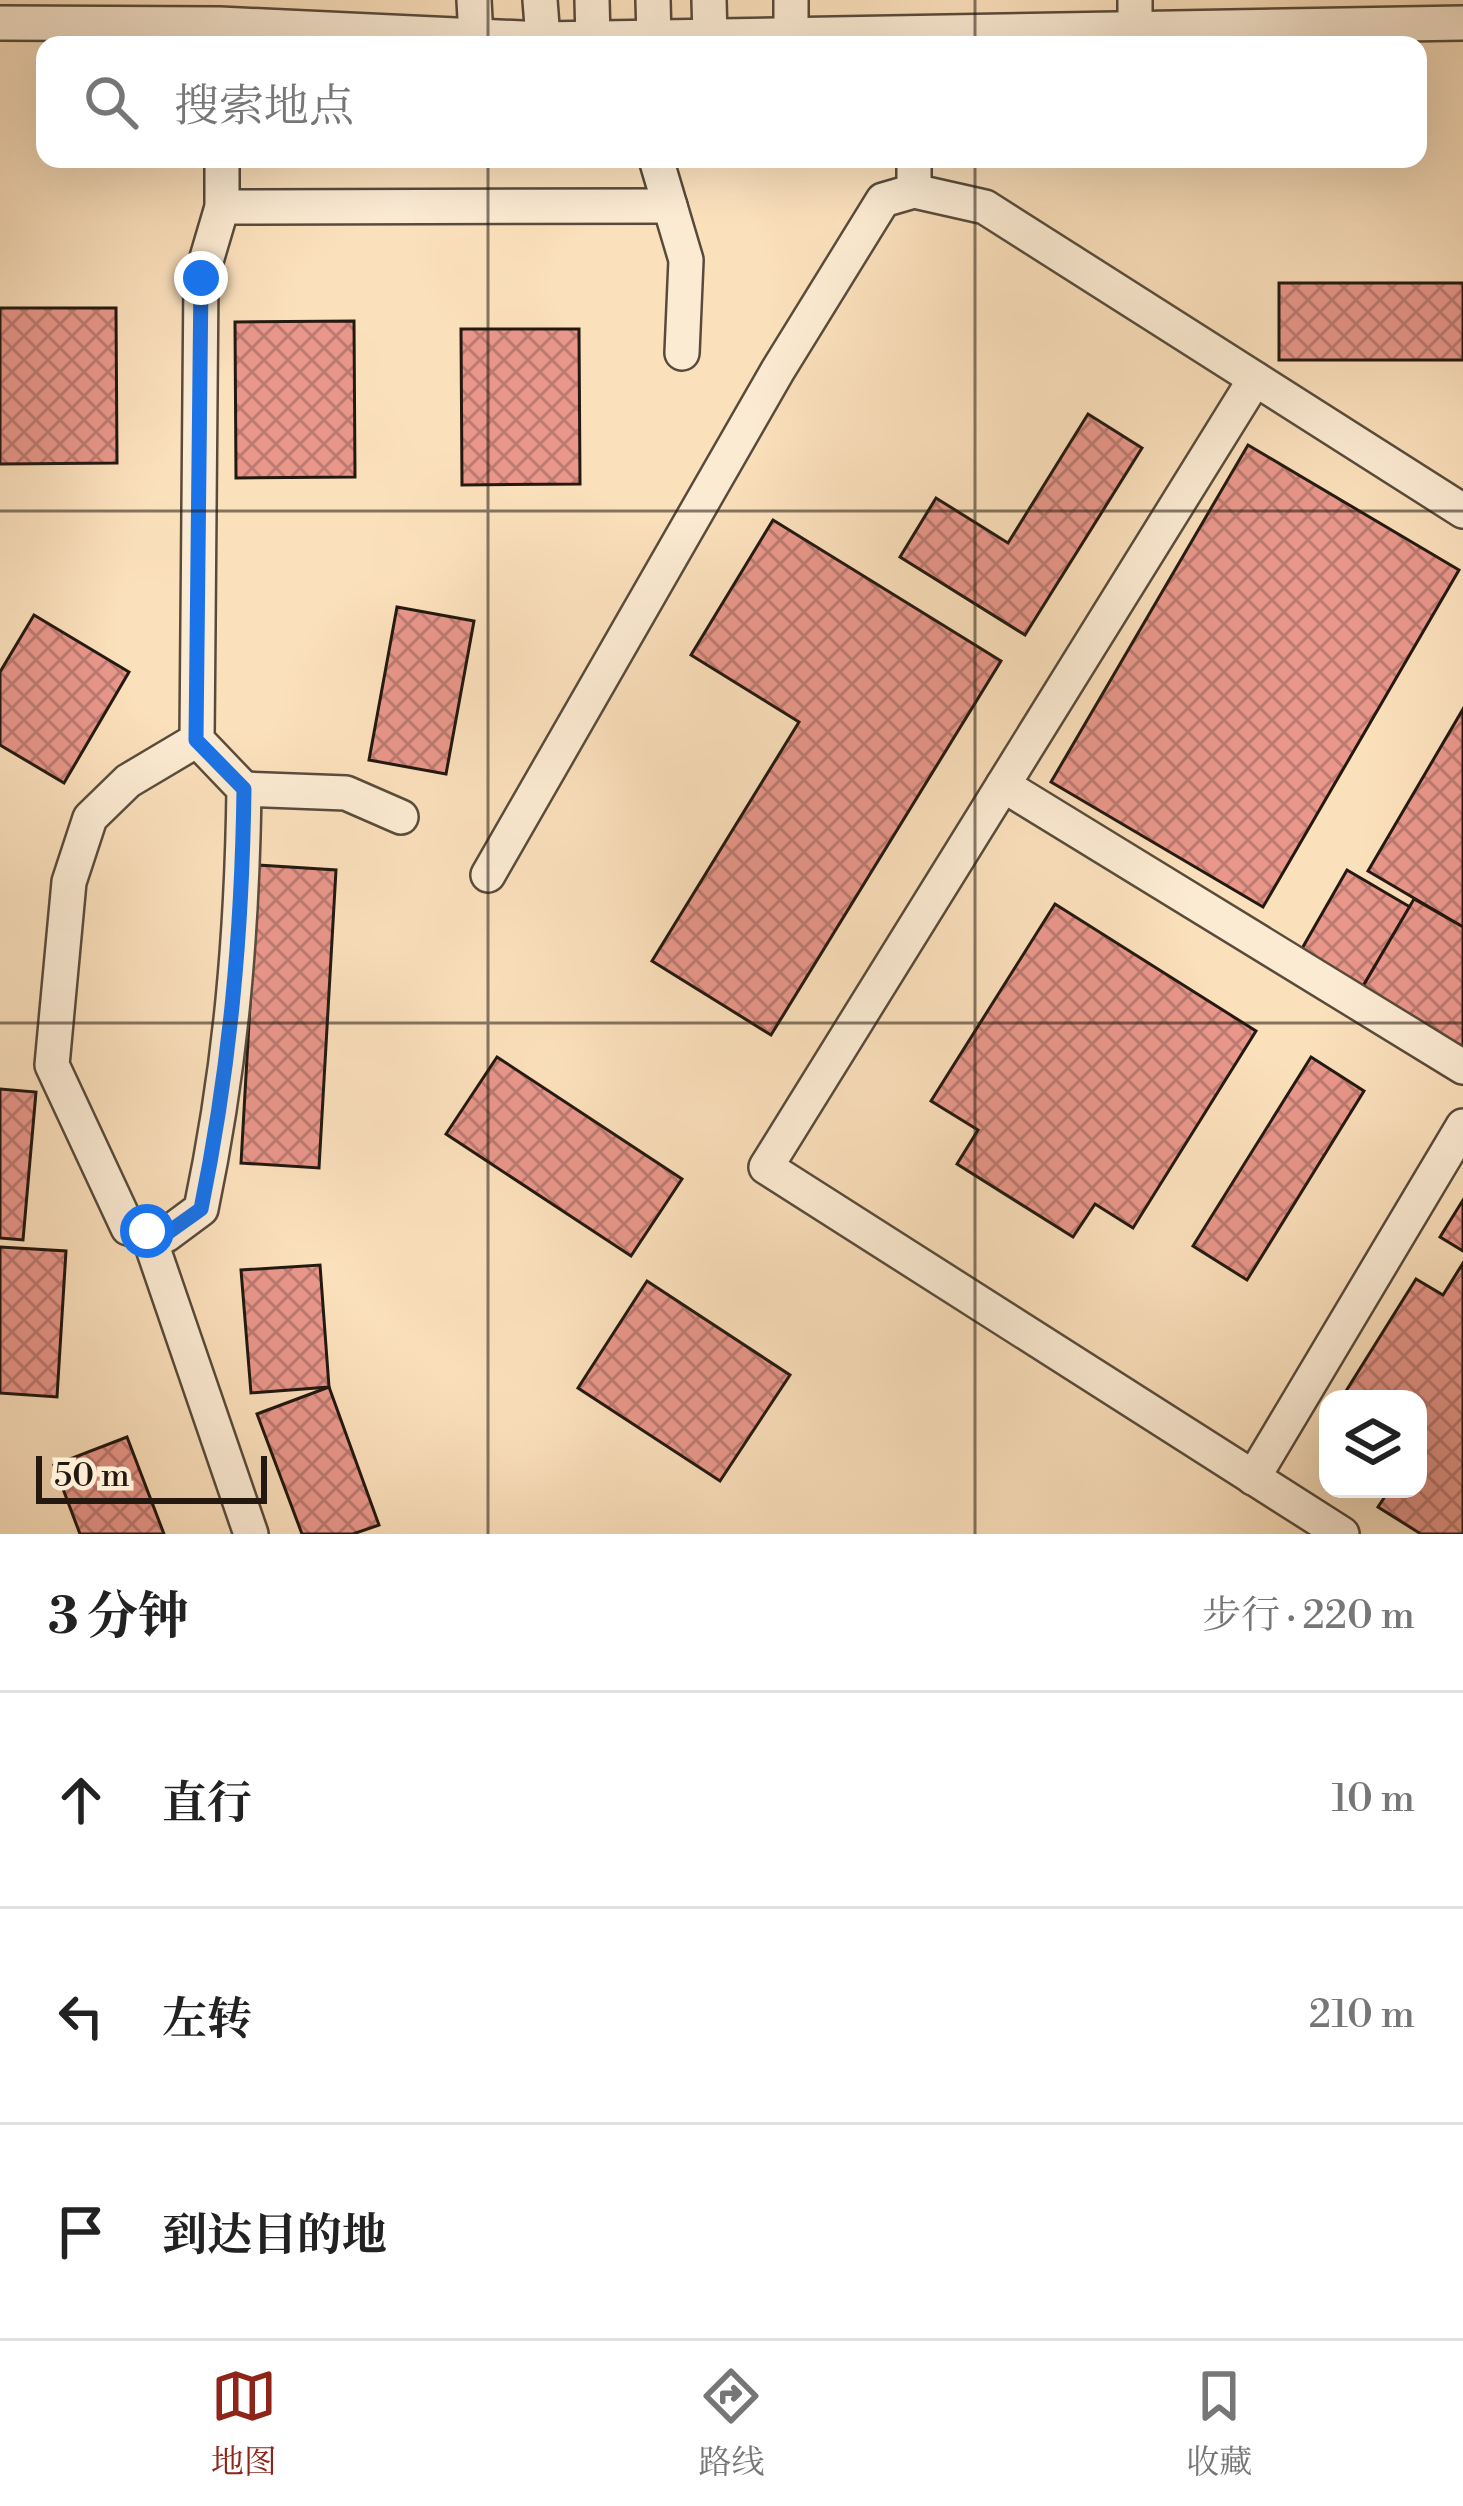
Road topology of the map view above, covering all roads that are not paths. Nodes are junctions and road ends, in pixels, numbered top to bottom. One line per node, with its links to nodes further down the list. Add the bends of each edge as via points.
1 (416, 0): 15 (street)
2 (474, 0): 17 (street)
3 (540, 0): 18 (street)
4 (592, 0): 19 (street)
5 (653, 0): 20 (street)
6 (709, 0): 21 (street)
7 (791, 0): 22 (street)
8 (120, 12): 12 (street); 14 (street)
9 (279, 14): 11 (street); 14 (street)
10 (1135, 15): 13 (street); 23 (street)
11 (357, 16): 15 (street)
12 (0, 22)
13 (1463, 23)
14 (220, 35)
15 (418, 35): 16 (street)
16 (437, 36)
17 (476, 36)
18 (543, 36)
19 (622, 36)
20 (628, 36)
21 (710, 36)
22 (790, 36)
23 (949, 36)
24 (221, 168): 28 (street)
25 (659, 168): 27 (street)
26 (914, 175): 30 (street, via 985,207); 36 (street, via 883,200 778,370)
27 (670, 206): 28 (street); 29 (street, via 686,260)
28 (222, 207): 32 (street, via 201,278)
29 (682, 353)
30 (1255, 379): 31 (street); 33 (street)
31 (1463, 511)
32 (196, 740): 34 (street); 39 (street, via 128,781 90,818 69,883 52,1065 128,1228)
33 (1003, 785): 37 (street); 40 (street, via 766,1167)
34 (244, 789): 35 (street, via 346,793); 39 (street, via 242,941 201,1209 166,1234)
35 (401, 817)
36 (488, 875)
37 (1463, 1066)
38 (1463, 1126): 40 (street)
39 (147, 1231): 41 (street)
40 (1253, 1478): 42 (street)
41 (251, 1534)
42 (1342, 1534)

